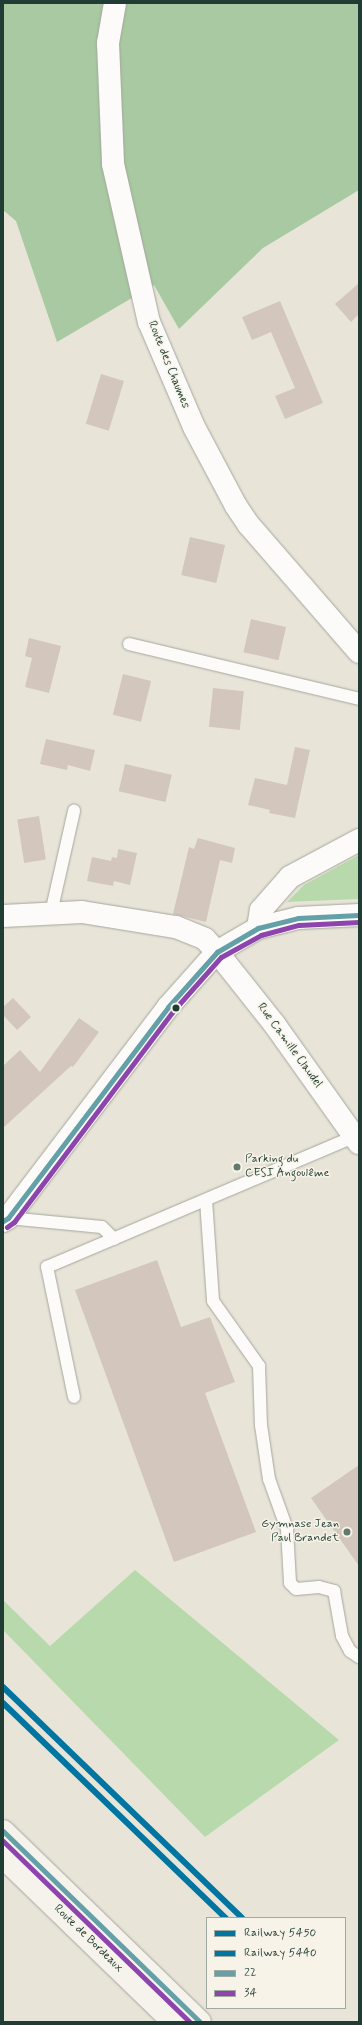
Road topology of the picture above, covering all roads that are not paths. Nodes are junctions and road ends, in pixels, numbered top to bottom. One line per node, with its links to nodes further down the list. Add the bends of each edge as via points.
1 (115, 3): 3 (street, Route des Chaumes, via 108,43 113,164 149,322 194,427 236,506 249,525)
2 (129, 644): 4 (lane)
3 (359, 652)
4 (359, 699)
5 (74, 811): 7 (lane)
6 (359, 840): 10 (street, via 290,877 261,910)
7 (51, 913): 9 (street, Rue Camille Claudel); 11 (street, Rue Camille Claudel, via 82,912 176,927 205,939)
8 (359, 915): 10 (street, via 298,918)
9 (3, 916)
10 (258, 928): 11 (street)
11 (217, 952): 12 (street, Rue Camille Claudel, via 275,1025); 14 (street, via 168,1007)
12 (357, 1140): 13 (lane)
13 (206, 1200): 15 (lane); 17 (lane, via 213,1301 259,1366 261,1425 269,1479 287,1529 290,1584 296,1589 319,1587 334,1591 342,1636 350,1651)
14 (5, 1220): 15 (lane, via 102,1227)
15 (114, 1239): 16 (lane, via 47,1267)
16 (74, 1397)
17 (359, 1657)
18 (3, 1831): 21 (main road, Route de Bordeaux)
19 (3, 1857): 20 (main road, Route de Bordeaux)
20 (173, 2022)
21 (200, 2022)

